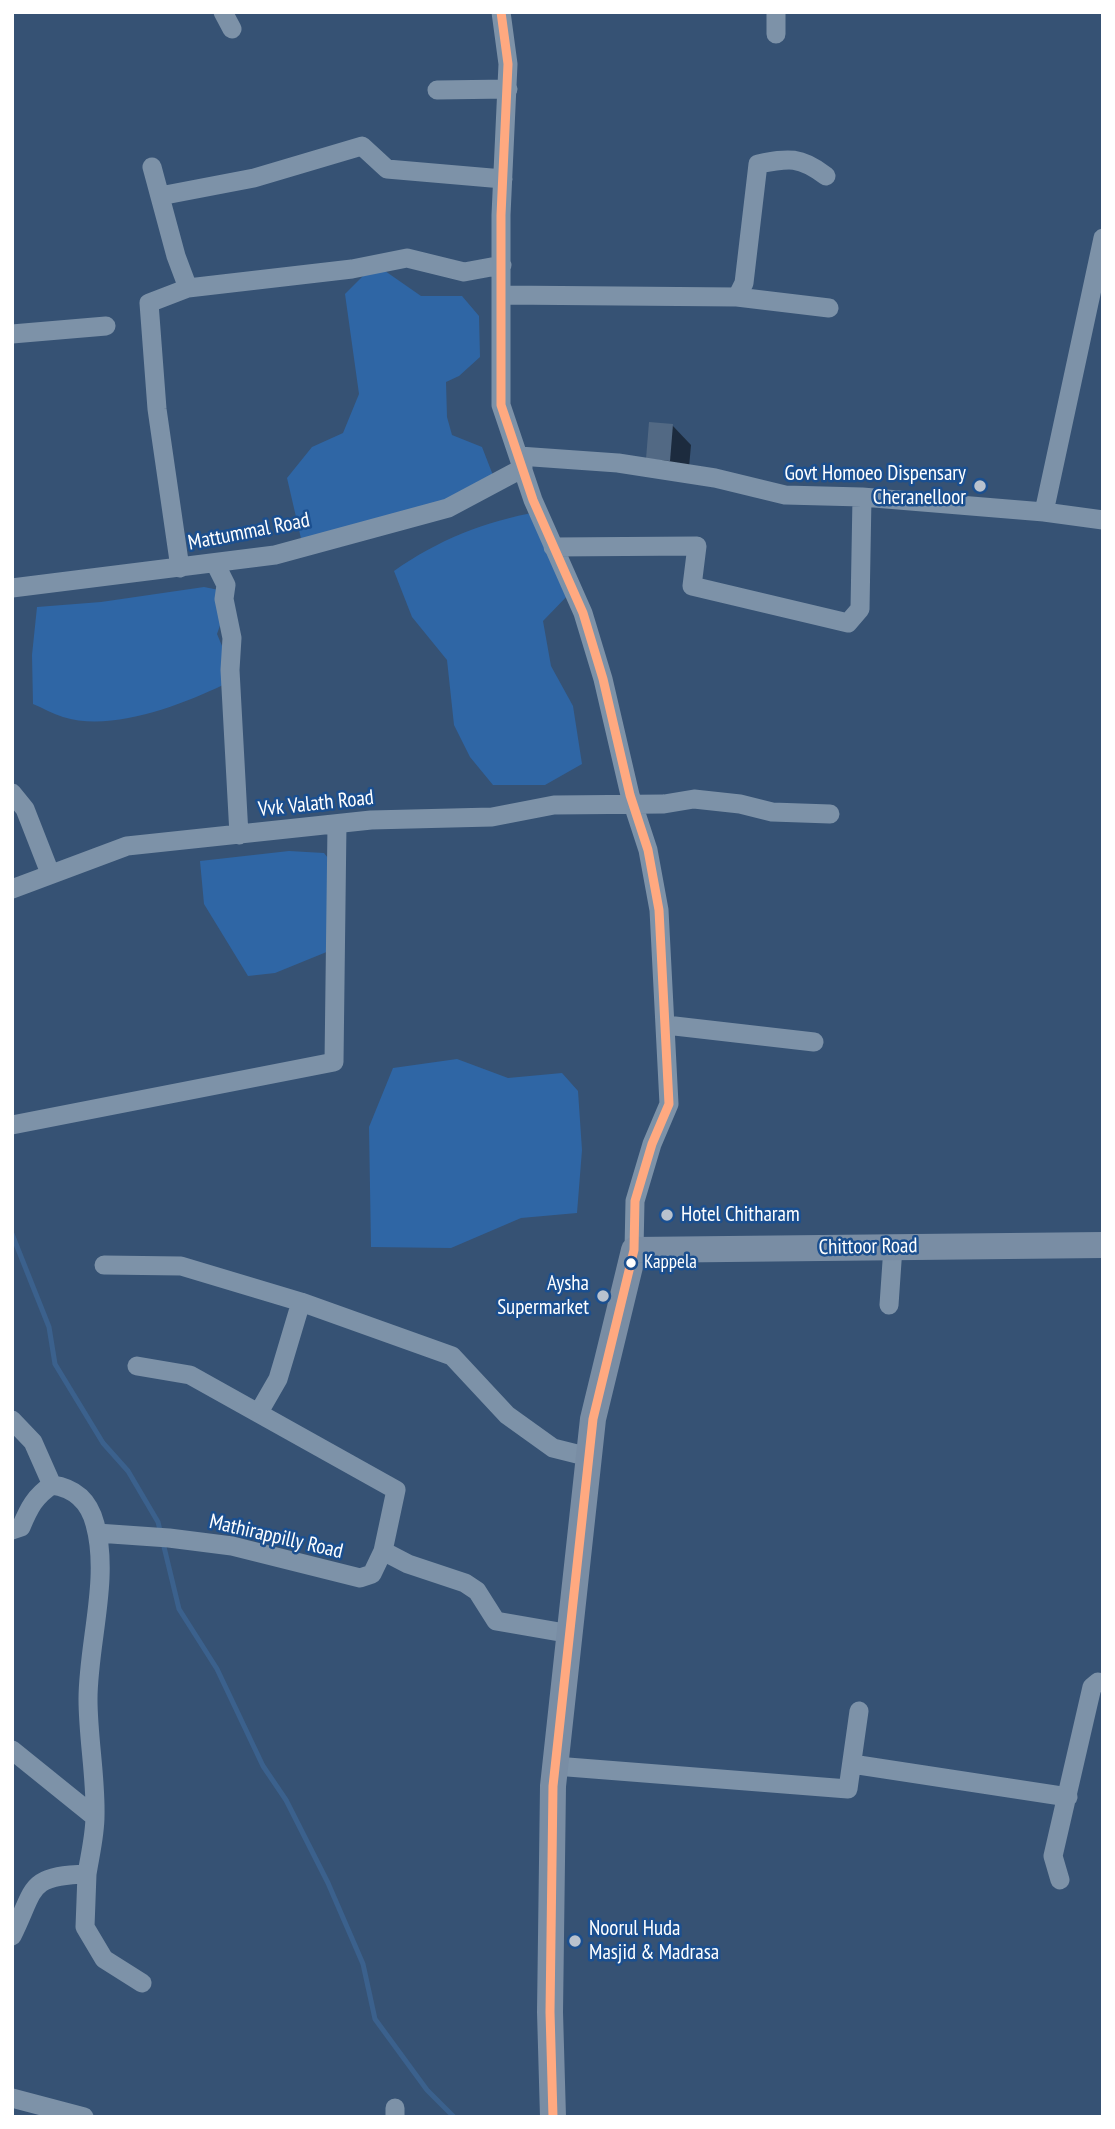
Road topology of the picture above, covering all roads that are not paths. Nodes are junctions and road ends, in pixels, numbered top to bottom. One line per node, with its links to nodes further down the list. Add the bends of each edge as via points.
1 (501, 12): 4 (street)
2 (775, 12): 3 (street)
3 (776, 34)
4 (508, 89): 5 (street); 8 (street)
5 (438, 90)
6 (152, 167): 9 (street)
7 (826, 176): 14 (street, via 809,163 789,158 758,164 744,284)
8 (503, 179): 9 (street, via 387,169 362,146 254,178); 11 (street)
9 (160, 196): 12 (street)
10 (1103, 238): 20 (street)
11 (502, 265): 12 (street, via 464,272 407,258); 13 (street)
12 (188, 288): 24 (street, via 149,303)
13 (502, 295): 14 (street); 18 (street, via 502,405)
14 (737, 297): 15 (street)
15 (829, 307)
16 (106, 326): 17 (street)
17 (12, 334)
18 (521, 462): 19 (street, via 573,458 715,478 785,495); 22 (street); 23 (street, Mattummal Road, via 448,508 275,555)
19 (862, 497): 20 (street); 22 (street, via 860,610 848,623 692,586 697,546)
20 (1044, 512): 21 (street)
21 (1103, 520)
22 (553, 547): 27 (street, via 583,613 604,679)
23 (215, 563): 24 (street, Mattummal Road); 30 (street, via 226,586 224,600 232,638)
24 (180, 568): 25 (street, Mattummal Road)
25 (12, 588)
26 (12, 793): 31 (street, via 25,810)
27 (632, 802): 28 (street, Vvk Valath Road, via 664,804 694,799 772,812); 29 (street, Vvk Valath Road, via 554,805 492,817); 33 (street, via 648,850 659,910)
28 (830, 814)
29 (337, 824): 30 (street, Vvk Valath Road); 35 (street, via 334,1062)
30 (239, 835): 31 (street, Vvk Valath Road, via 127,846)
31 (50, 873): 32 (street, Vvk Valath Road)
32 (12, 889)
33 (666, 1025): 34 (street); 38 (street, via 669,1104 635,1201)
34 (814, 1042)
35 (12, 1125)
36 (1103, 1245): 37 (main road, Chittoor Road)
37 (893, 1247): 38 (main road, Chittoor Road); 41 (street)
38 (634, 1250): 45 (main road, via 593,1419)
39 (104, 1265): 40 (street, via 181,1266)
40 (301, 1302): 43 (street, via 278,1379); 45 (street, via 452,1356 507,1415 552,1448)
41 (889, 1305)
42 (137, 1366): 43 (street, via 190,1375)
43 (260, 1412): 49 (street, via 396,1490)
44 (12, 1420): 46 (street, via 33,1442)
45 (589, 1457): 50 (main road)
46 (52, 1485): 47 (street, via 30,1504 21,1527); 48 (street, via 67,1487 85,1500)
47 (12, 1530)
48 (97, 1533): 49 (street, Mathirappilly Road, via 233,1546 360,1578 372,1574); 57 (street, via 97,1620 88,1701)
49 (383, 1551): 50 (street, via 465,1583 477,1591 496,1621)
50 (571, 1634): 55 (main road)
51 (1103, 1683): 56 (street, via 1092,1687)
52 (859, 1711): 54 (street)
53 (12, 1750): 57 (street)
54 (852, 1764): 55 (street, via 848,1789); 56 (street)
55 (555, 1766): 64 (main road, via 550,2012)
56 (1068, 1797): 59 (street, via 1053,1856)
57 (95, 1817): 58 (street)
58 (87, 1874): 60 (street, via 48,1877 36,1884); 61 (street, via 85,1927 104,1959)
59 (1060, 1880)
60 (12, 1936)
61 (142, 1983)
62 (12, 2098): 63 (street)
63 (84, 2117)
64 (553, 2117)

